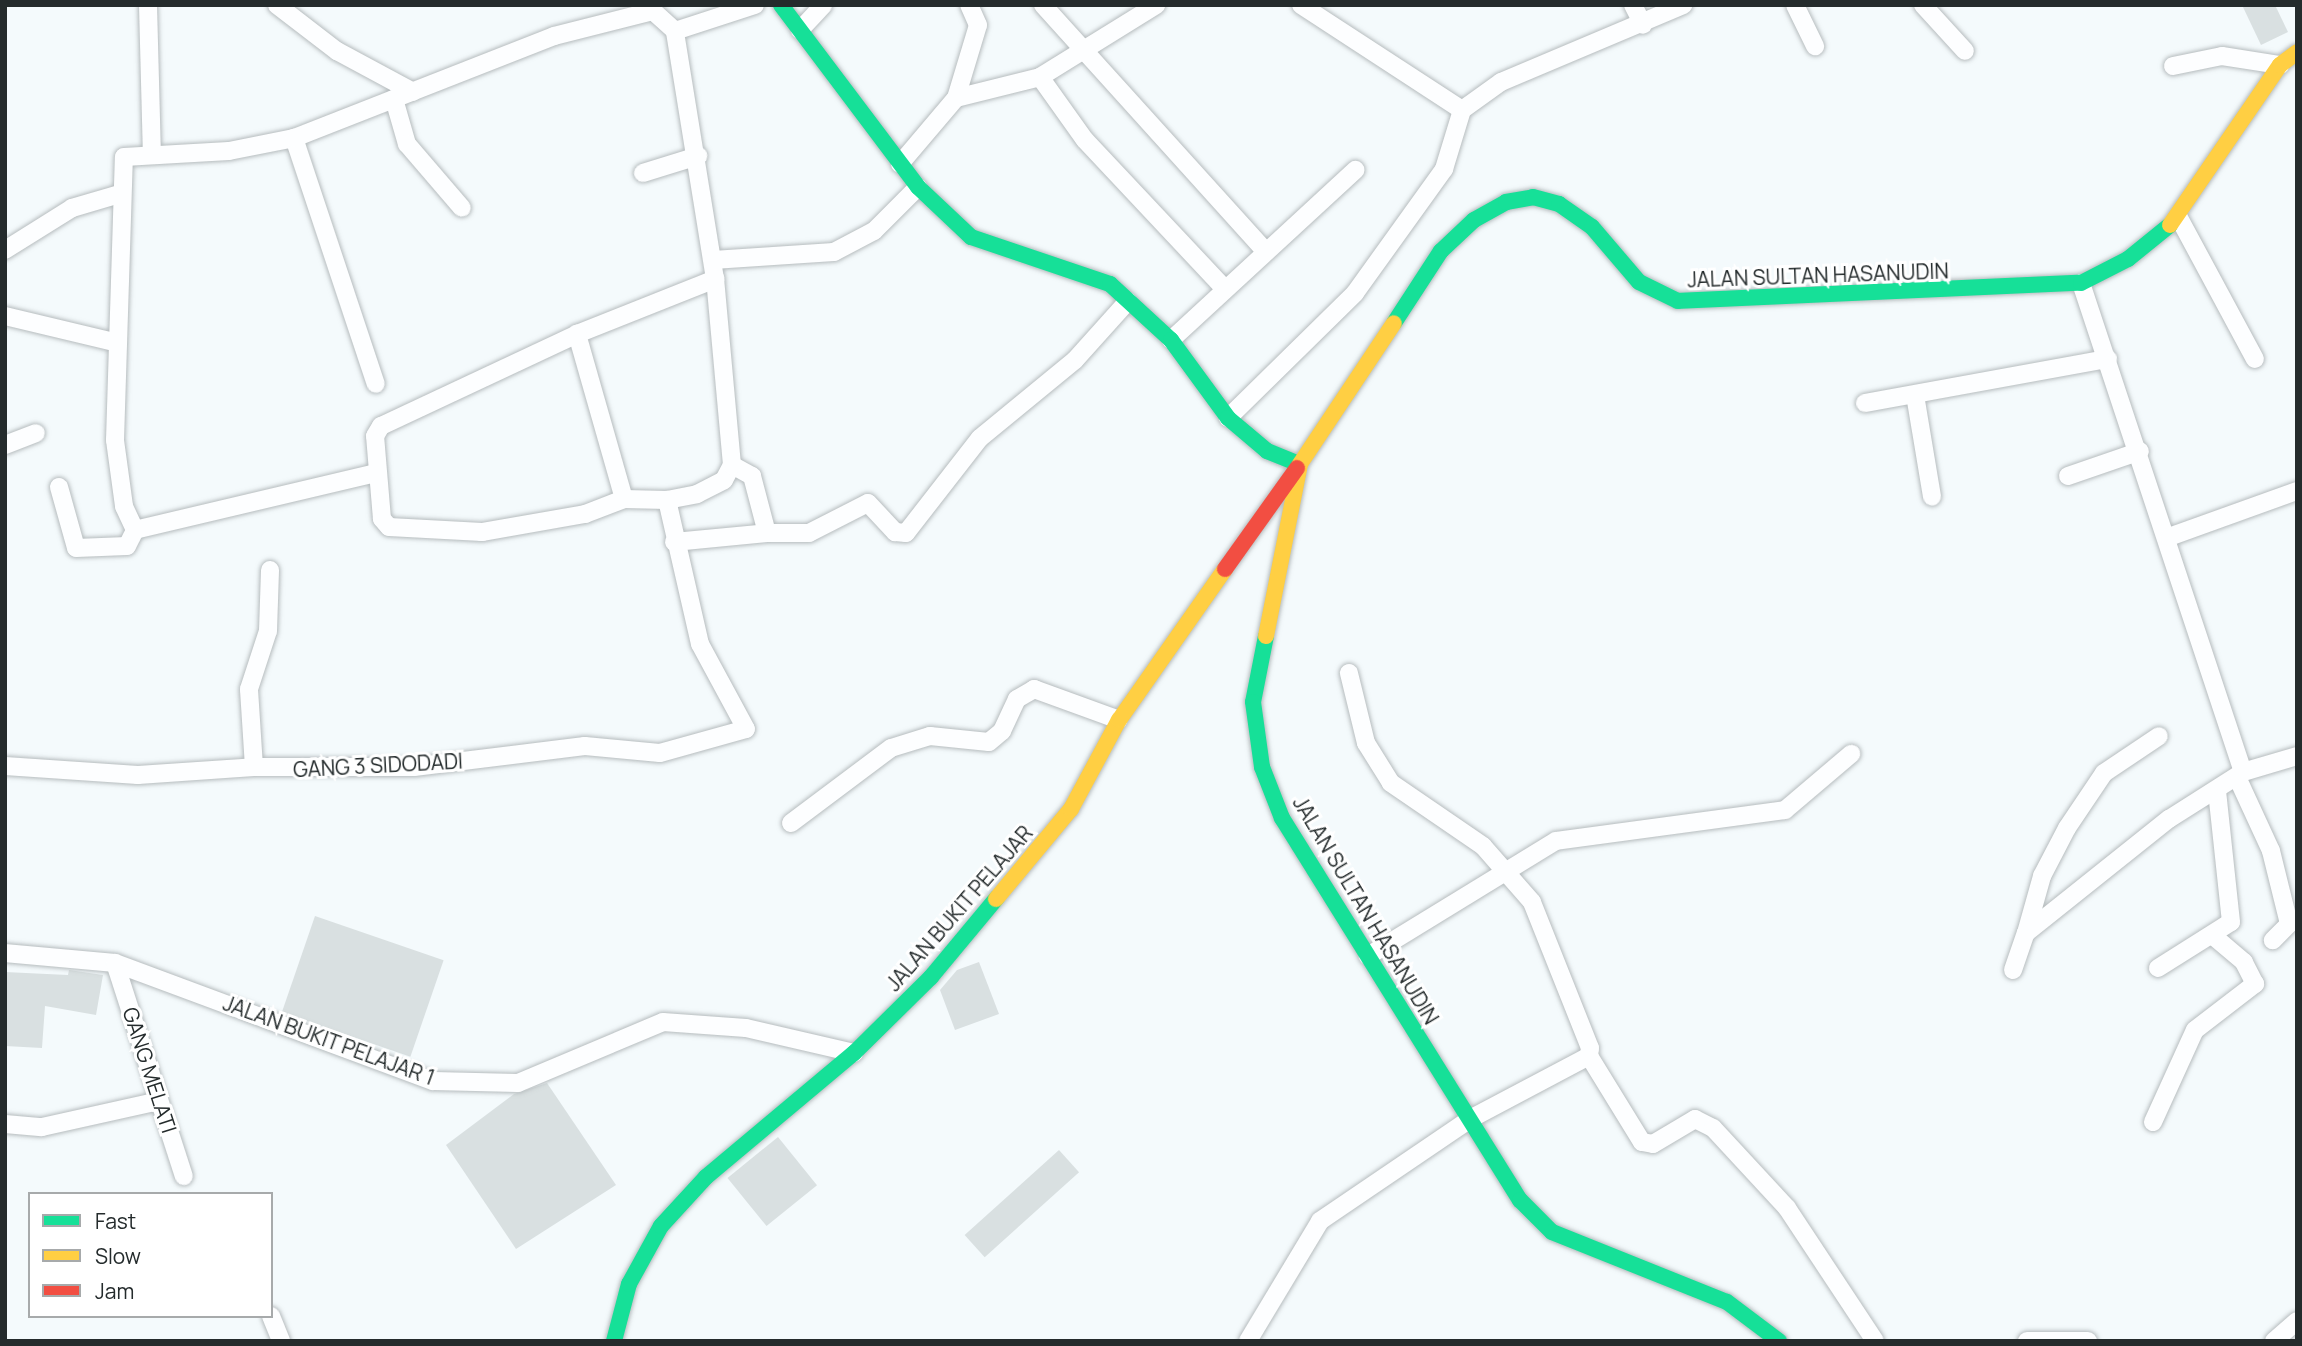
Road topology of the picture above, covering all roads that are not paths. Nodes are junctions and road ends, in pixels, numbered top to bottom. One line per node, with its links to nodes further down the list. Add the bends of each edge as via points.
1 (148, 5): 30 (street)
2 (277, 5): 25 (street, via 337,51)
3 (755, 5): 17 (street)
4 (781, 5): 16 (street)
5 (823, 5): 16 (street)
6 (969, 5): 26 (street, via 978,25)
7 (1043, 5): 21 (street)
8 (1156, 5): 21 (street)
9 (1301, 5): 28 (street)
10 (1633, 5): 15 (street)
11 (1684, 5): 15 (street)
12 (1795, 5): 18 (street)
13 (1923, 5): 19 (street)
14 (652, 8): 17 (street); 25 (street, via 554,36)
15 (1643, 25): 28 (street, via 1501,82)
16 (800, 30): 32 (street)
17 (675, 31): 31 (street)
18 (1815, 46)
19 (1965, 51)
20 (2297, 52): 22 (street, JALAN SULTAN HASANUDIN)
21 (1084, 54): 24 (street); 40 (street)
22 (2280, 65): 23 (street, via 2222,56); 38 (street, JALAN SULTAN HASANUDIN)
23 (2173, 66)
24 (1040, 77): 26 (street); 44 (street, via 1085,140)
25 (413, 92): 27 (street)
26 (957, 98): 32 (street)
27 (394, 99): 29 (street); 37 (street, via 407,144)
28 (1462, 110): 55 (street, via 1444,169 1355,293)
29 (294, 138): 30 (street, via 229,151); 52 (street)
30 (152, 153): 36 (street, via 124,157)
31 (698, 156): 34 (street); 41 (street)
32 (900, 163): 35 (street)
33 (1355, 170): 40 (street)
34 (643, 173)
35 (918, 187): 41 (street, via 874,231 834,252); 45 (street, via 971,237 1025,260 1083,272)
36 (120, 194): 39 (street, via 72,208); 49 (street)
37 (462, 208)
38 (2179, 218): 43 (street, JALAN SULTAN HASANUDIN, via 2128,259); 51 (street)
39 (5, 250)
40 (1264, 250): 44 (street)
41 (713, 260): 42 (street)
42 (715, 279): 47 (street); 60 (street)
43 (2081, 283): 50 (street); 59 (street, JALAN SULTAN HASANUDIN, via 1678,301 1639,282 1592,227 1559,204 1533,197 1506,202 1474,220 1441,251)
44 (1223, 286): 48 (street)
45 (1128, 301): 48 (street); 69 (street, via 1075,360 980,438 914,528 895,532 868,503 809,533)
46 (5, 316): 49 (street)
47 (577, 334): 61 (street, via 390,419 376,436); 66 (street)
48 (1171, 341): 55 (street)
49 (114, 342): 68 (street, via 115,440 124,506)
50 (2108, 359): 53 (street); 58 (street)
51 (2255, 359)
52 (376, 384)
53 (1915, 395): 54 (street); 65 (street)
54 (1865, 403)
55 (1228, 418): 59 (street, via 1267,452)
56 (36, 433): 57 (street)
57 (5, 445)
58 (2140, 451): 62 (street); 70 (street)
59 (1300, 464): 74 (street, JALAN BUKIT PELAJAR); 88 (street, JALAN SULTAN HASANUDIN, via 1253,702 1255,733 1282,818)
60 (732, 465): 67 (street, via 724,480 706,490); 69 (street, via 752,476)
61 (376, 473): 66 (street, via 378,510 389,527 482,532 585,514); 68 (street)
62 (2068, 477)
63 (59, 487): 68 (street, via 76,548 127,546)
64 (2297, 491): 70 (street)
65 (1932, 497)
66 (624, 499): 67 (street)
67 (667, 500): 71 (street)
68 (135, 530)
69 (767, 533): 71 (street)
70 (2169, 537): 80 (street)
71 (674, 542): 79 (street, GANG 3 SIDODADI, via 700,644 746,729 660,753 585,746 414,767)
72 (270, 570): 79 (street, via 268,631 249,689)
73 (1349, 673): 83 (street, via 1366,743 1391,783)
74 (1119, 720): 82 (street, via 1034,689 1017,699 1002,731 989,742 930,736 891,748); 92 (street, JALAN BUKIT PELAJAR, via 1071,809 931,977)
75 (2159, 736): 84 (street, via 2104,773 2042,876)
76 (1851, 754): 83 (street, via 1785,810 1577,835)
77 (2297, 756): 80 (street)
78 (5, 766): 79 (street, GANG 3 SIDODADI, via 138,775)
79 (254, 767)
80 (2240, 774): 81 (street); 86 (street, via 2271,851 2288,919 2287,929)
81 (2217, 791): 84 (street, via 2169,819); 85 (street, via 2233,911 2231,922)
82 (791, 823)
83 (1506, 867): 88 (street, via 1440,916); 93 (street, via 1548,932)
84 (2026, 933): 91 (street)
85 (2212, 935): 90 (street); 96 (street, via 2244,962 2255,984 2194,1030)
86 (2273, 940)
87 (5, 953): 89 (street, JALAN BUKIT PELAJAR 1)
88 (1368, 956): 95 (street, JALAN SULTAN HASANUDIN)
89 (116, 963): 92 (street, JALAN BUKIT PELAJAR 1, via 433,1081 518,1083 663,1022 746,1028); 94 (street, GANG MELATI)
90 (2158, 968)
91 (2013, 970)
92 (854, 1053): 102 (street, JALAN BUKIT PELAJAR, via 706,1177 661,1226 629,1284)
93 (1588, 1056): 95 (street); 105 (street, via 1642,1142 1653,1144 1695,1119 1713,1128 1787,1208)
94 (159, 1101): 97 (street, via 42,1127); 98 (street, GANG MELATI)
95 (1470, 1119): 103 (street, via 1320,1220); 104 (street, JALAN SULTAN HASANUDIN, via 1520,1200 1552,1232 1589,1252 1727,1302)
96 (2153, 1122)
97 (5, 1124)
98 (184, 1176)
99 (272, 1318): 101 (street)
100 (2297, 1321): 108 (street)
101 (281, 1341)
102 (614, 1341)
103 (1248, 1341)
104 (1779, 1341)
105 (1875, 1341)
106 (2026, 1341): 107 (street)
107 (2088, 1341)
108 (2274, 1341)

